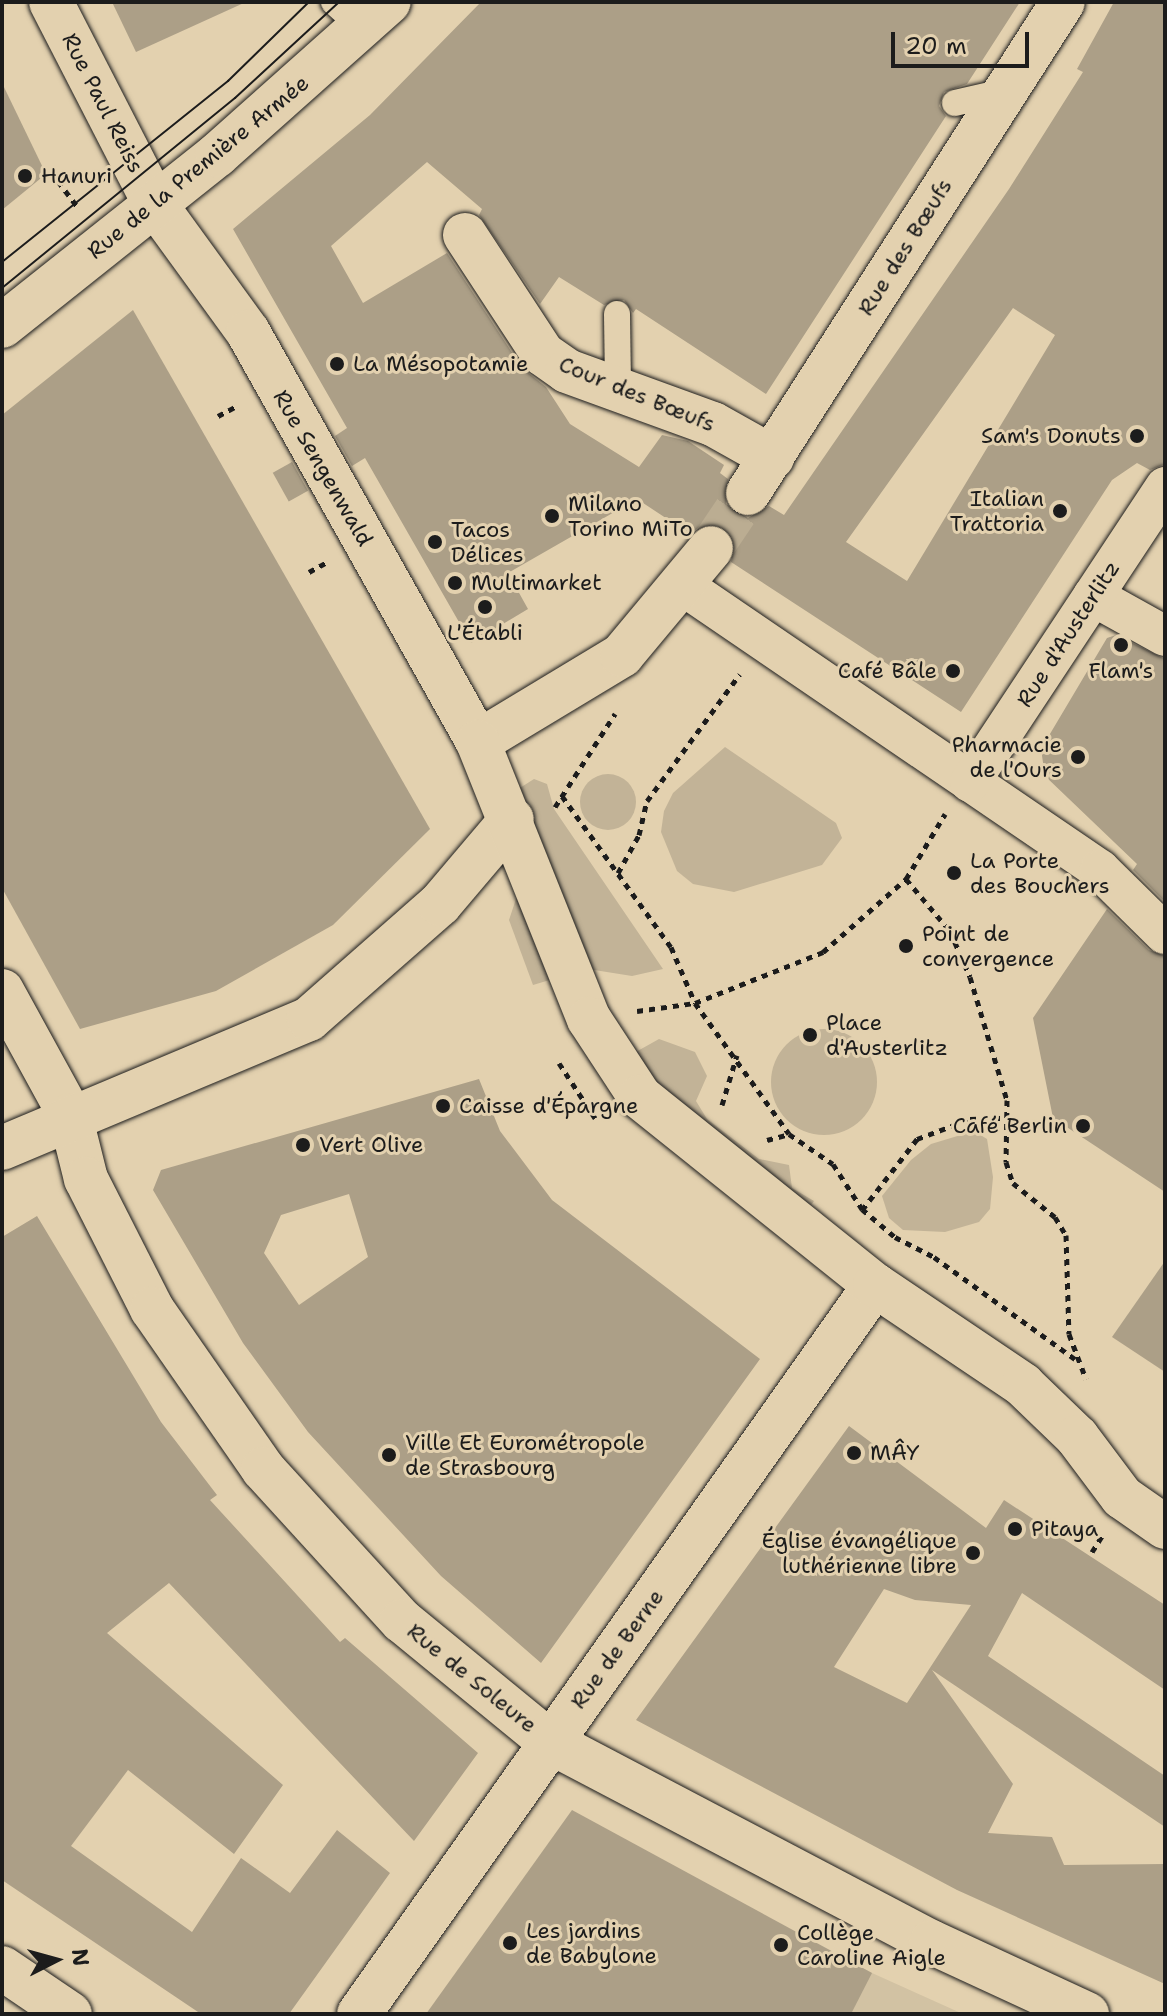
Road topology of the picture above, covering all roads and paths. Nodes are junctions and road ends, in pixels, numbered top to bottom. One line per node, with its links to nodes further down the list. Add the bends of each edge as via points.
1 (51, 2): 6 (street, Rue Paul Reiss)
2 (1063, 2): 4 (street, Rue des Bœufs)
3 (363, 11): 6 (street, Rue de la Première Armée)
4 (1003, 92): 5 (lane); 13 (street, Rue des Bœufs)
5 (955, 103)
6 (155, 204): 9 (street, Rue de la Première Armée); 22 (street, Rue Sengenwald, via 248,332)
7 (465, 235): 10 (street, Cour des Bœufs, via 543,354 567,371)
8 (617, 314): 10 (lane)
9 (2, 326)
10 (618, 390): 13 (street, Cour des Bœufs, via 713,424)
11 (245, 402): 12 (path)
12 (218, 416)
13 (772, 457): 15 (street, Rue des Bœufs)
14 (1165, 487): 18 (street, Rue d'Austerlitz)
15 (748, 493)
16 (711, 548): 17 (street)
17 (685, 587): 20 (street); 22 (street, via 622,655)
18 (1093, 596): 19 (street); 23 (street, Rue d'Austerlitz)
19 (1165, 636)
20 (765, 641): 23 (street); 26 (path, via 647,801)
21 (622, 703): 24 (path)
22 (478, 742): 25 (street)
23 (969, 781): 27 (path); 28 (street, via 1100,870)
24 (562, 796): 25 (path); 26 (path)
25 (517, 836): 31 (street); 33 (street, via 309,1019)
26 (618, 873): 30 (path, via 671,947)
27 (906, 879): 30 (path, via 823,952); 34 (path, via 950,931 970,977 998,1057)
28 (1165, 934)
29 (2, 991): 33 (street, Rue de Soleure)
30 (695, 1003): 31 (path); 32 (path)
31 (589, 1019): 40 (street, via 659,1116)
32 (737, 1055): 35 (path, via 722,1086); 36 (path)
33 (70, 1115): 38 (street); 47 (street, Rue de Soleure, via 73,1145 115,1242 152,1309 263,1469 402,1621)
34 (1006, 1118): 39 (path, via 970,1119 917,1139); 42 (path, via 1006,1162 1013,1183 1055,1217 1066,1235)
35 (721, 1120)
36 (789, 1134): 37 (path); 39 (path, via 833,1164)
37 (756, 1141)
38 (2, 1148)
39 (862, 1209): 40 (path); 42 (path)
40 (838, 1257): 41 (street)
41 (875, 1285): 44 (street, via 1023,1385 1077,1437); 47 (street, Rue de Berne)
42 (1075, 1359): 43 (path)
43 (1089, 1385)
44 (1122, 1497): 45 (street); 46 (path)
45 (1165, 1527)
46 (1092, 1552)
47 (550, 1742): 50 (street, Rue de Berne); 51 (street, Rue de Soleure, via 931,1942)
48 (2, 1968): 49 (street)
49 (70, 2014)
50 (359, 2014)
51 (1087, 2014)

